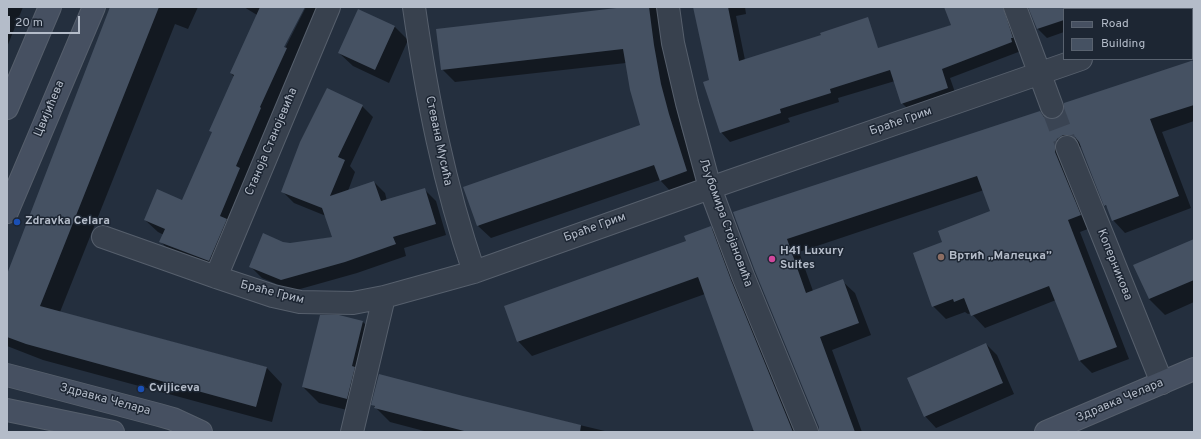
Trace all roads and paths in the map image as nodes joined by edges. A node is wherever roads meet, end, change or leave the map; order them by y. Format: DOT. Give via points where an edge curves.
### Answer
graph roads {
  1 [pos="50,7"];
  2 [pos="94,7"];
  3 [pos="329,7"];
  4 [pos="414,7"];
  5 [pos="668,7"];
  6 [pos="1016,7"];
  7 [pos="1078,60"];
  8 [pos="1040,74"];
  9 [pos="1052,107"];
  10 [pos="7,108"];
  11 [pos="1067,147"];
  12 [pos="710,188"];
  13 [pos="7,212"];
  14 [pos="103,237"];
  15 [pos="474,272"];
  16 [pos="216,278"];
  17 [pos="384,297"];
  18 [pos="1194,369"];
  19 [pos="7,375"];
  20 [pos="1162,383"];
  21 [pos="7,410"];
  22 [pos="113,432"];
  23 [pos="201,432"];
  24 [pos="352,432"];
  25 [pos="807,432"];
  26 [pos="1046,432"];
  1 -- 10 [label="main road"];
  2 -- 13 [label="main road, Цвијићева"];
  3 -- 16 [label="street, Станоја Станојевића"];
  4 -- 15 [label="street, Стевана Мусића" via="426,87 440,155 448,190"];
  5 -- 12 [label="street, Љубомира Стојановића" via="673,43"];
  6 -- 8 [label="street"];
  7 -- 8 [label="street, Браће Грим"];
  8 -- 9 [label="street"];
  8 -- 12 [label="street, Браће Грим"];
  11 -- 20 [label="street, Коперникова"];
  12 -- 15 [label="street, Браће Грим"];
  12 -- 25 [label="street, Љубомира Стојановића"];
  14 -- 16 [label="street, Браће Грим"];
  15 -- 17 [label="street, Браће Грим"];
  16 -- 17 [label="street, Браће Грим" via="300,302 353,303"];
  17 -- 24 [label="street"];
  18 -- 20 [label="main road, Здравка Челара"];
  19 -- 23 [label="main road, Здравка Челара" via="158,414"];
  20 -- 26 [label="main road, Здравка Челара"];
  21 -- 22 [label="main road"];
}
